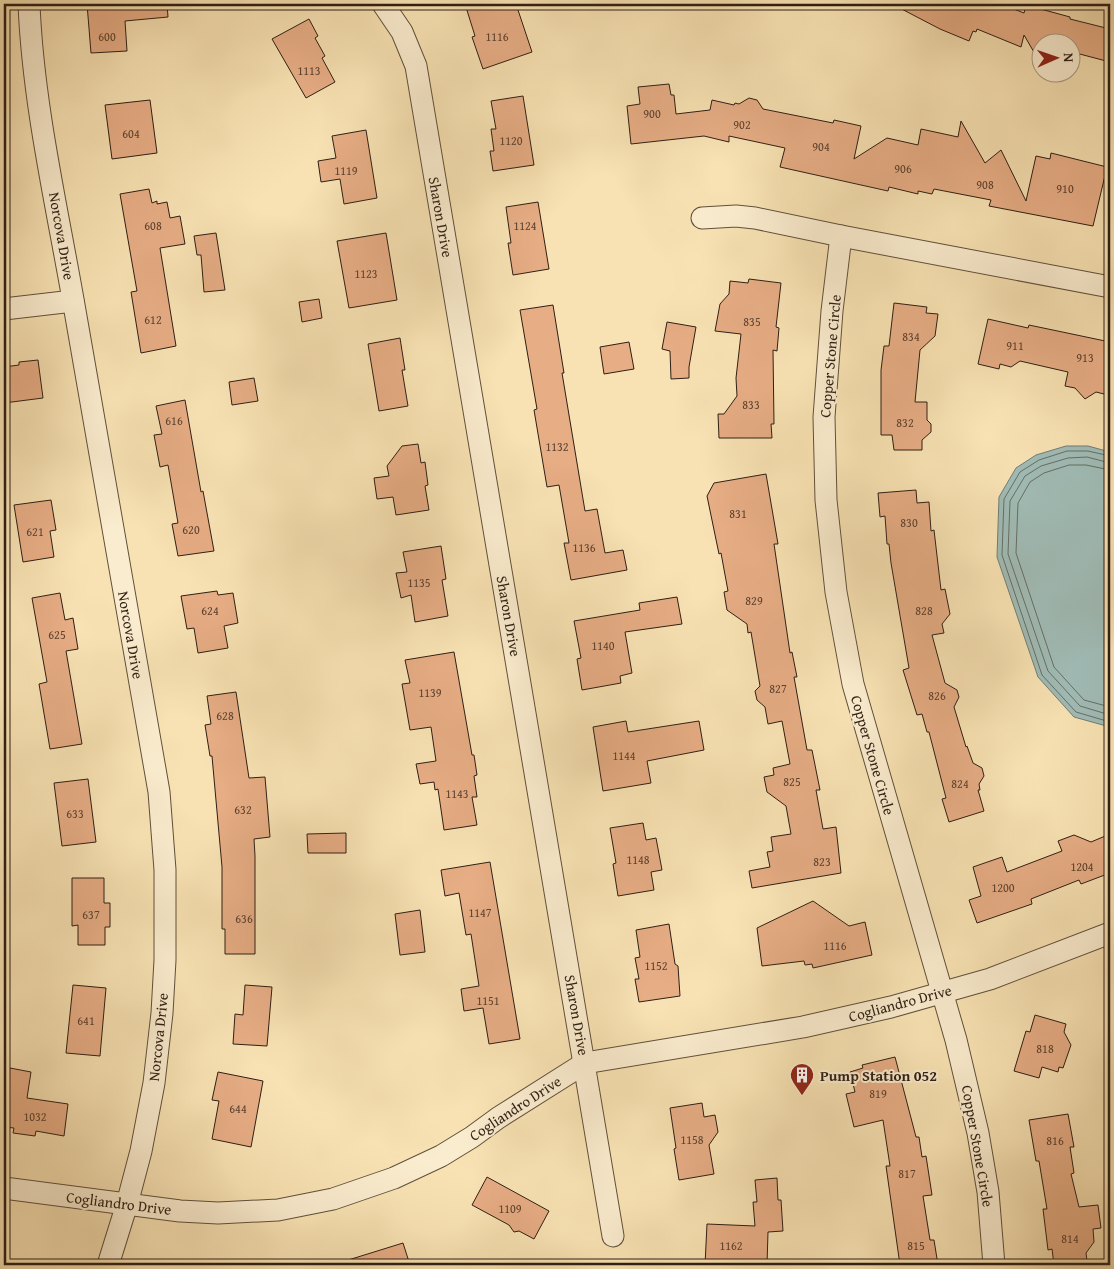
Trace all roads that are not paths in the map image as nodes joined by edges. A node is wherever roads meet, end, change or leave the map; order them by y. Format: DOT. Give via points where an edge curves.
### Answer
graph roads {
  1 [pos="29,4"];
  2 [pos="383,4"];
  3 [pos="702,218"];
  4 [pos="841,236"];
  5 [pos="1110,286"];
  6 [pos="73,301"];
  7 [pos="4,309"];
  8 [pos="1110,933"];
  9 [pos="942,992"];
  10 [pos="585,1063"];
  11 [pos="4,1188"];
  12 [pos="127,1204"];
  13 [pos="613,1236"];
  14 [pos="108,1265"];
  15 [pos="994,1265"];
  1 -- 6 [label="street, Norcova Drive" via="31,47"];
  2 -- 10 [label="street, Sharon Drive" via="402,32 416,66"];
  3 -- 4 [label="street" via="755,218"];
  4 -- 5 [label="street"];
  4 -- 9 [label="street, Copper Stone Circle" via="824,417 826,500 836,592 853,684"];
  6 -- 7 [label="street"];
  6 -- 12 [label="street, Norcova Drive" via="159,792 165,870 162,1013 152,1093"];
  8 -- 9 [label="street, Cogliandro Drive" via="990,979"];
  9 -- 10 [label="street, Cogliandro Drive" via="803,1027"];
  9 -- 15 [label="street, Copper Stone Circle" via="978,1133 988,1192"];
  10 -- 12 [label="street, Cogliandro Drive" via="441,1156 394,1178 333,1199 278,1210 218,1213"];
  10 -- 13 [label="street, Sharon Drive"];
  11 -- 12 [label="street, Cogliandro Drive"];
  12 -- 14 [label="street, Norcova Drive"];
}
